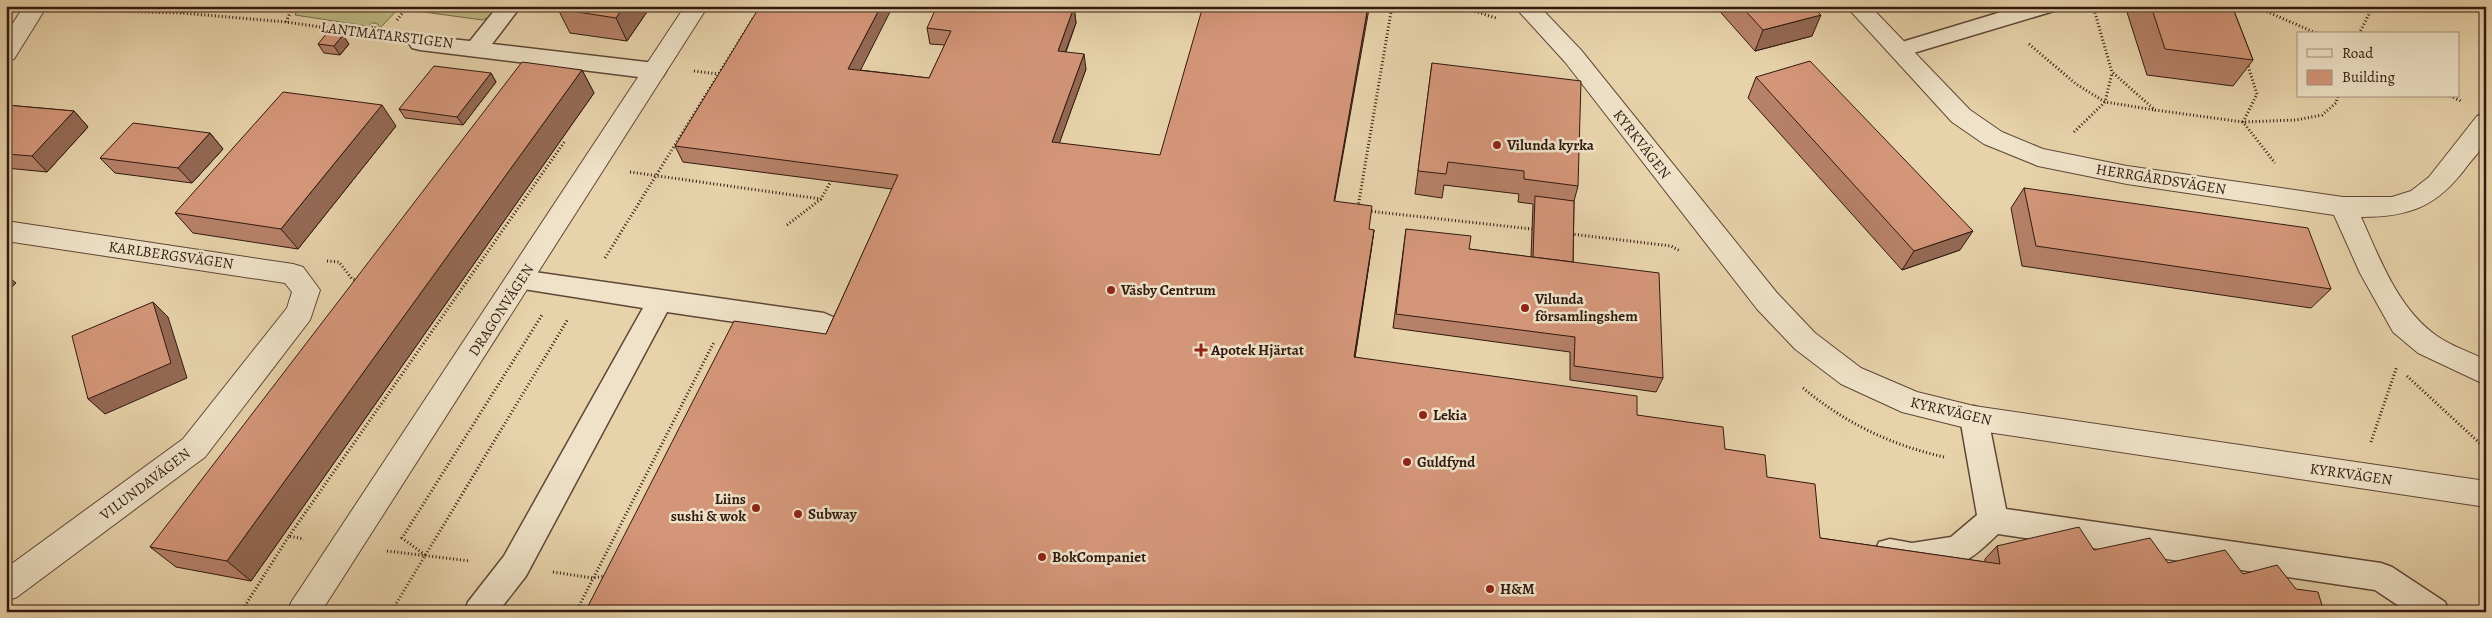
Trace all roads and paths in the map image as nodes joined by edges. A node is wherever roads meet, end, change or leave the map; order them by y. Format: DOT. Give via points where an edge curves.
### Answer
graph roads {
  1 [pos="36,6"];
  2 [pos="186,6"];
  3 [pos="293,6"];
  4 [pos="510,6"];
  5 [pos="697,6"];
  6 [pos="1375,6"];
  7 [pos="1525,6"];
  8 [pos="1857,6"];
  9 [pos="2046,6"];
  10 [pos="2093,6"];
  11 [pos="2254,6"];
  12 [pos="2373,6"];
  13 [pos="1392,7"];
  14 [pos="182,13"];
  15 [pos="2000,18"];
  16 [pos="286,22"];
  17 [pos="2313,32"];
  18 [pos="2359,32"];
  19 [pos="394,37"];
  20 [pos="420,43"];
  21 [pos="476,49"];
  22 [pos="1900,50"];
  23 [pos="6,53"];
  24 [pos="2246,59"];
  25 [pos="655,71"];
  26 [pos="694,71"];
  27 [pos="2112,72"];
  28 [pos="718,74"];
  29 [pos="2337,98"];
  30 [pos="2105,102"];
  31 [pos="2155,110"];
  32 [pos="2243,122"];
  33 [pos="2486,122"];
  34 [pos="2073,133"];
  35 [pos="567,138"];
  36 [pos="592,167"];
  37 [pos="2278,167"];
  38 [pos="631,172"];
  39 [pos="626,181"];
  40 [pos="831,181"];
  41 [pos="821,198"];
  42 [pos="2343,207"];
  43 [pos="787,225"];
  44 [pos="1532,229"];
  45 [pos="6,231"];
  46 [pos="1571,234"];
  47 [pos="1686,255"];
  48 [pos="520,280"];
  49 [pos="561,286"];
  50 [pos="660,300"];
  51 [pos="730,311"];
  52 [pos="300,312"];
  53 [pos="824,324"];
  54 [pos="2400,358"];
  55 [pos="2397,366"];
  56 [pos="2486,373"];
  57 [pos="1974,418"];
  58 [pos="2486,448"];
  59 [pos="2378,478"];
  60 [pos="2486,494"];
  61 [pos="1993,520"];
  62 [pos="289,536"];
  63 [pos="346,545"];
  64 [pos="1863,548"];
  65 [pos="6,587"];
  66 [pos="241,612"];
  67 [pos="302,612"];
  68 [pos="391,612"];
  69 [pos="480,612"];
  70 [pos="576,612"];
  71 [pos="2434,612"];
  1 -- 14 [label="path, LANTMÄTARSTIGEN" via="53,10"];
  1 -- 23 [label="street"];
  2 -- 14 [label="path"];
  3 -- 16 [label="path"];
  4 -- 21 [label="lane"];
  5 -- 25 [label="street, DRAGONVÄGEN"];
  6 -- 13 [label="path"];
  7 -- 57 [label="street, KYRKVÄGEN" via="1573,56 1766,302 1805,341 1860,380 1912,403"];
  8 -- 22 [label="street, HERRGÅRDSVÄGEN"];
  9 -- 15 [label="lane"];
  10 -- 27 [label="path"];
  11 -- 17 [label="path"];
  12 -- 18 [label="path"];
  13 -- 44 [label="path" via="1357,210"];
  14 -- 16 [label="path, LANTMÄTARSTIGEN"];
  15 -- 22 [label="lane"];
  15 -- 30 [label="path" via="2076,84"];
  16 -- 19 [label="path, LANTMÄTARSTIGEN"];
  20 -- 21 [label="lane, LANTMÄTARSTIGEN"];
  21 -- 25 [label="lane, LANTMÄTARSTIGEN"];
  22 -- 42 [label="street, HERRGÅRDSVÄGEN" via="1961,116 1993,138 2038,157 2127,175"];
  24 -- 32 [label="path" via="2257,94"];
  25 -- 36 [label="street, DRAGONVÄGEN"];
  26 -- 28 [label="path"];
  27 -- 30 [label="path"];
  27 -- 31 [label="path"];
  29 -- 32 [label="path" via="2322,115 2296,120"];
  30 -- 31 [label="path"];
  30 -- 34 [label="path"];
  31 -- 32 [label="path"];
  32 -- 37 [label="path"];
  33 -- 42 [label="street, HERRGÅRDSVÄGEN" via="2450,172 2420,199 2385,208"];
  35 -- 62 [label="path"];
  36 -- 38 [label="path"];
  36 -- 48 [label="street, DRAGONVÄGEN"];
  38 -- 39 [label="path"];
  38 -- 41 [label="path"];
  40 -- 41 [label="path"];
  41 -- 43 [label="path"];
  42 -- 56 [label="street" via="2373,273 2403,324 2428,345"];
  45 -- 52 [label="street, KARLBERGSVÄGEN" via="293,274 306,290"];
  46 -- 47 [label="path" via="1671,246"];
  48 -- 49 [label="lane"];
  48 -- 63 [label="street, DRAGONVÄGEN"];
  49 -- 50 [label="lane"];
  49 -- 68 [label="path" via="402,538 425,555"];
  50 -- 51 [label="lane"];
  50 -- 69 [label="lane" via="514,566"];
  51 -- 53 [label="lane"];
  51 -- 70 [label="path"];
  52 -- 65 [label="street, VILUNDAVÄGEN" via="194,448"];
  54 -- 55 [label="path"];
  55 -- 58 [label="path"];
  55 -- 59 [label="path" via="2368,451"];
  57 -- 59 [label="street, KYRKVÄGEN"];
  57 -- 61 [label="lane"];
  59 -- 60 [label="street, KYRKVÄGEN"];
  61 -- 64 [label="lane" via="1958,548 1912,556"];
  61 -- 71 [label="lane" via="2381,577"];
  62 -- 63 [label="path"];
  62 -- 66 [label="path"];
  63 -- 67 [label="street, DRAGONVÄGEN"];
}
